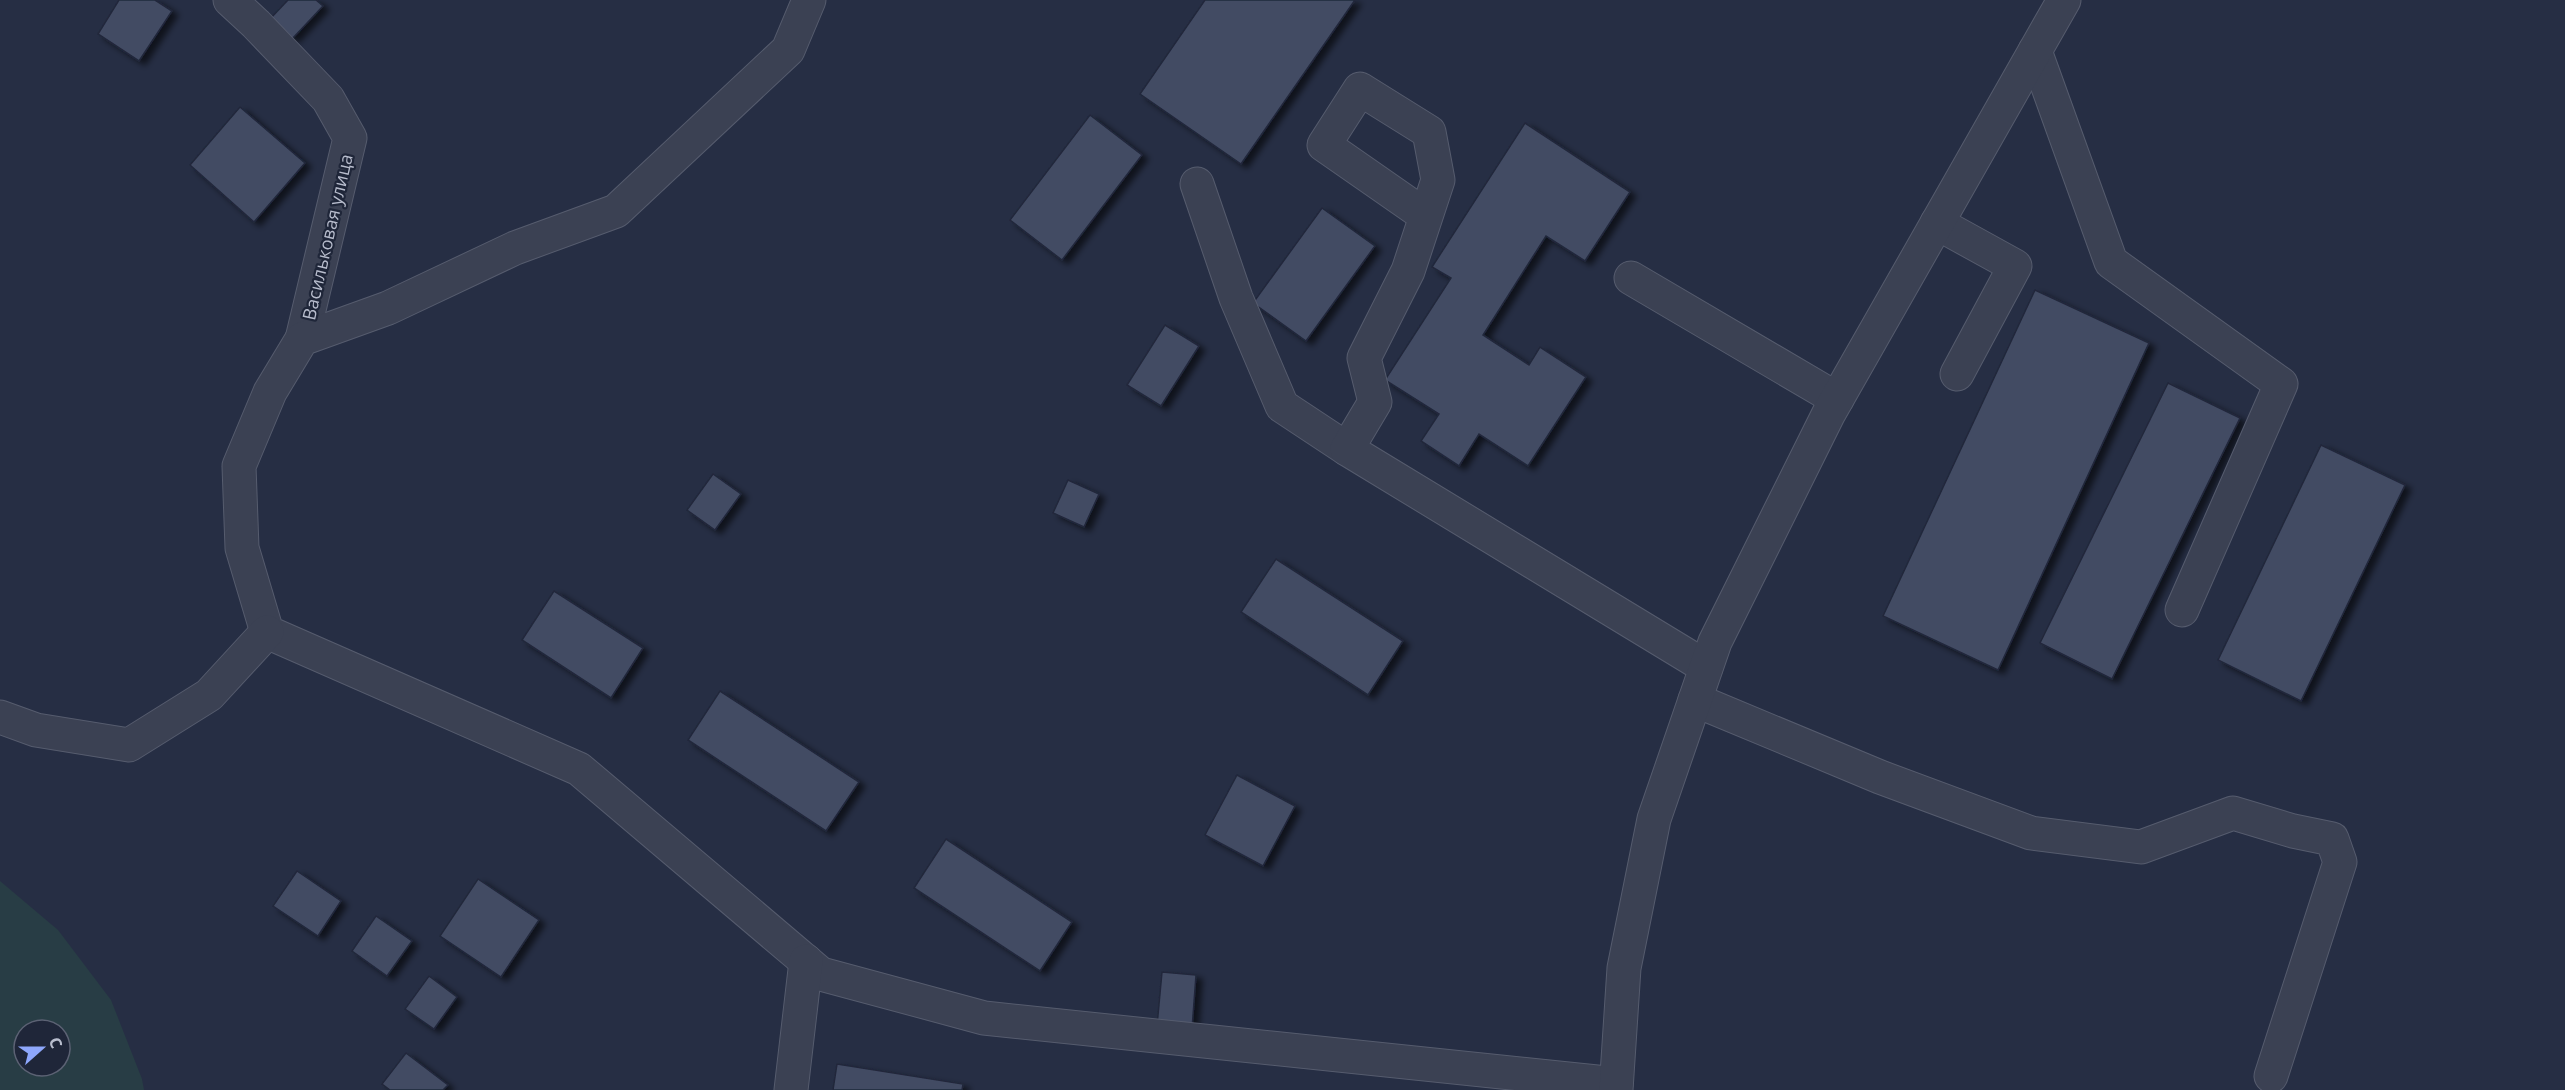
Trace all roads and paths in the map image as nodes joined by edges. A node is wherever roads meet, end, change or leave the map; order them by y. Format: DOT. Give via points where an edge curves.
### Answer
graph roads {
  1 [pos="230,0"];
  2 [pos="809,0"];
  3 [pos="2064,0"];
  4 [pos="2035,51"];
  5 [pos="1197,184"];
  6 [pos="1426,216"];
  7 [pos="1937,223"];
  8 [pos="1631,278"];
  9 [pos="302,339"];
  10 [pos="1957,374"];
  11 [pos="1837,399"];
  12 [pos="1347,449"];
  13 [pos="2182,610"];
  14 [pos="267,632"];
  15 [pos="1706,667"];
  16 [pos="1695,700"];
  17 [pos="0,717"];
  18 [pos="806,961"];
  19 [pos="2271,1076"];
  20 [pos="1616,1087"];
  21 [pos="791,1090"];
  1 -- 9 [label="street, Васильковая улица" via="328,99 350,138"];
  2 -- 9 [label="street" via="788,50 616,211 515,248 388,308"];
  3 -- 4 [label="street"];
  4 -- 7 [label="street"];
  4 -- 13 [label="street" via="2111,262 2281,384"];
  5 -- 12 [label="street" via="1236,298 1282,406"];
  6 -- 12 [label="street" via="1408,271 1364,358 1375,402"];
  7 -- 10 [label="street" via="2016,267"];
  7 -- 11 [label="street"];
  8 -- 11 [label="street"];
  9 -- 14 [label="street, Васильковая улица" via="270,392 239,466 242,548"];
  11 -- 15 [label="street"];
  12 -- 15 [label="street"];
  14 -- 17 [label="street" via="209,695 129,745 36,730"];
  14 -- 18 [label="street" via="579,769"];
  15 -- 16 [label="street"];
  16 -- 19 [label="street" via="1880,777 2031,833 2141,847 2233,813 2332,839 2340,862"];
  16 -- 20 [label="street" via="1651,831 1624,968"];
  18 -- 20 [label="street" via="821,974 984,1018"];
  18 -- 21 [label="street"];
}
